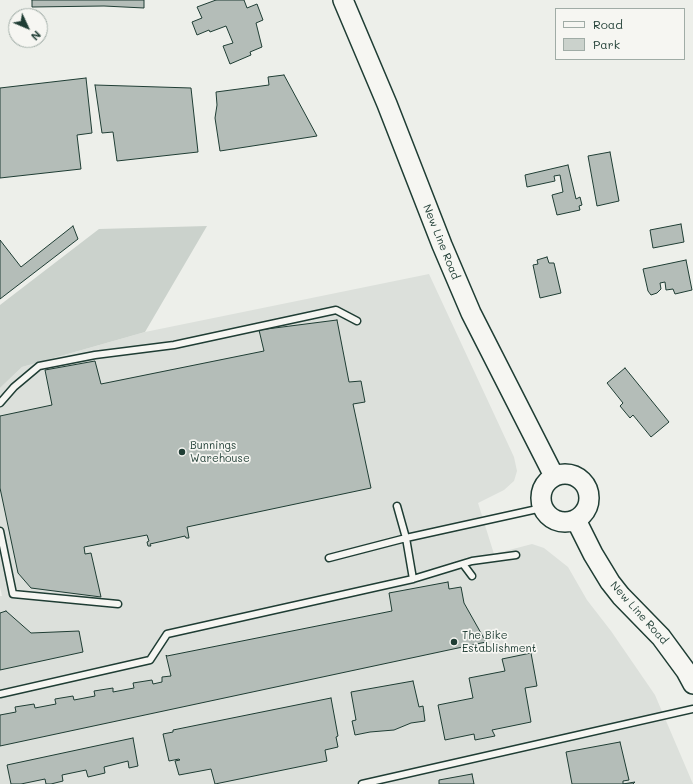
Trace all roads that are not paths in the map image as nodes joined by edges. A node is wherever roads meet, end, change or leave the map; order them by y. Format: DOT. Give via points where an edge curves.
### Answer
graph roads {
  1 [pos="343,0"];
  2 [pos="357,321"];
  3 [pos="0,403"];
  4 [pos="554,476"];
  5 [pos="397,506"];
  6 [pos="542,508"];
  7 [pos="576,520"];
  8 [pos="0,531"];
  9 [pos="406,538"];
  10 [pos="516,555"];
  11 [pos="329,558"];
  12 [pos="463,564"];
  13 [pos="472,576"];
  14 [pos="413,579"];
  15 [pos="118,604"];
  16 [pos="693,684"];
  17 [pos="0,694"];
  18 [pos="693,709"];
  19 [pos="362,784"];
  1 -- 4 [label="main road, New Line Road" via="471,313"];
  2 -- 3 [label="lane" via="336,310 174,345 96,355 39,366"];
  4 -- 6 [label="main road" via="543,487 540,501"];
  4 -- 7 [label="main road" via="570,474 584,483 589,499 583,514"];
  5 -- 9 [label="lane"];
  6 -- 7 [label="main road" via="553,520"];
  6 -- 9 [label="lane"];
  7 -- 16 [label="main road, New Line Road" via="610,582 661,637"];
  8 -- 15 [label="lane" via="13,594"];
  9 -- 11 [label="lane"];
  9 -- 14 [label="lane"];
  10 -- 12 [label="lane"];
  12 -- 13 [label="lane"];
  12 -- 14 [label="lane"];
  14 -- 17 [label="lane" via="167,634 150,660"];
  18 -- 19 [label="lane"];
}
